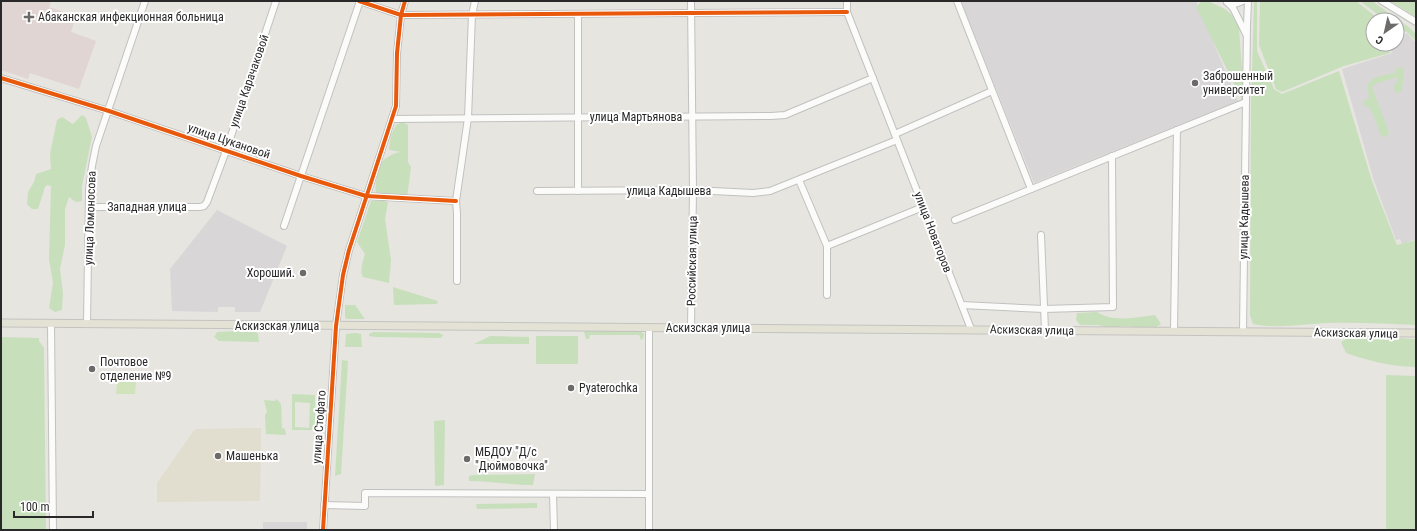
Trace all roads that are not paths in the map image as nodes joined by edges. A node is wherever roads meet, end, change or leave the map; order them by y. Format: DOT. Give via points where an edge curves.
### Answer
graph roads {
  1 [pos="145,1"];
  2 [pos="276,1"];
  3 [pos="360,1"];
  4 [pos="404,1"];
  5 [pos="475,1"];
  6 [pos="691,1"];
  7 [pos="847,1"];
  8 [pos="956,1"];
  9 [pos="1227,1"];
  10 [pos="1243,1"];
  11 [pos="1248,1"];
  12 [pos="1382,1"];
  13 [pos="847,12"];
  14 [pos="691,13"];
  15 [pos="578,14"];
  16 [pos="401,15"];
  17 [pos="472,15"];
  18 [pos="1416,22"];
  19 [pos="1246,35"];
  20 [pos="1,78"];
  21 [pos="873,78"];
  22 [pos="992,91"];
  23 [pos="1246,102"];
  24 [pos="109,111"];
  25 [pos="692,117"];
  26 [pos="468,118"];
  27 [pos="578,118"];
  28 [pos="392,119"];
  29 [pos="1177,130"];
  30 [pos="896,137"];
  31 [pos="226,151"];
  32 [pos="1112,156"];
  33 [pos="301,176"];
  34 [pos="799,180"];
  35 [pos="1031,189"];
  36 [pos="693,190"];
  37 [pos="537,191"];
  38 [pos="578,191"];
  39 [pos="366,196"];
  40 [pos="456,201"];
  41 [pos="204,206"];
  42 [pos="89,207"];
  43 [pos="923,207"];
  44 [pos="955,220"];
  45 [pos="284,226"];
  46 [pos="1041,235"];
  47 [pos="826,246"];
  48 [pos="457,281"];
  49 [pos="827,295"];
  50 [pos="962,305"];
  51 [pos="1044,309"];
  52 [pos="1,323"];
  53 [pos="51,323"];
  54 [pos="87,324"];
  55 [pos="336,326"];
  56 [pos="649,328"];
  57 [pos="691,328"];
  58 [pos="971,329"];
  59 [pos="1045,330"];
  60 [pos="1174,331"];
  61 [pos="1243,332"];
  62 [pos="1416,333"];
  63 [pos="553,494"];
  64 [pos="649,494"];
  65 [pos="324,505"];
  66 [pos="53,530"];
  67 [pos="323,530"];
  68 [pos="554,530"];
  69 [pos="649,530"];
  1 -- 24 [label="street, улица Ломоносова"];
  2 -- 31 [label="street, улица Карачаковой"];
  3 -- 16 [label="street"];
  3 -- 33 [label="street"];
  4 -- 16 [label="street, улица Стофато"];
  5 -- 17 [label="street"];
  6 -- 14 [label="street, Российская улица"];
  7 -- 13 [label="street, улица Новаторов"];
  8 -- 22 [label="street"];
  9 -- 10 [label="street" via="1235,4"];
  9 -- 19 [label="street"];
  11 -- 19 [label="street, улица Кадышева"];
  12 -- 18 [label="street"];
  13 -- 14 [label="street"];
  13 -- 21 [label="street, улица Новаторов"];
  14 -- 15 [label="street"];
  14 -- 25 [label="street, Российская улица"];
  15 -- 17 [label="street"];
  15 -- 27 [label="street"];
  16 -- 17 [label="street"];
  16 -- 28 [label="street, улица Стофато" via="396,52 396,106"];
  17 -- 26 [label="street"];
  19 -- 23 [label="street, улица Кадышева"];
  20 -- 24 [label="street, улица Цукановой"];
  21 -- 25 [label="street, улица Мартьянова" via="785,115"];
  21 -- 30 [label="street, улица Новаторов"];
  22 -- 30 [label="street"];
  22 -- 35 [label="street"];
  23 -- 29 [label="street"];
  23 -- 61 [label="street, улица Кадышева"];
  24 -- 31 [label="street, улица Цукановой"];
  24 -- 42 [label="street, улица Ломоносова" via="96,146"];
  25 -- 27 [label="street, улица Мартьянова"];
  25 -- 36 [label="street, Российская улица"];
  26 -- 27 [label="street, улица Мартьянова"];
  26 -- 28 [label="street, улица Мартьянова"];
  26 -- 40 [label="street"];
  27 -- 38 [label="street"];
  28 -- 39 [label="street, улица Стофато"];
  29 -- 32 [label="street"];
  29 -- 60 [label="street"];
  30 -- 34 [label="street, улица Кадышева"];
  30 -- 43 [label="street, улица Новаторов"];
  31 -- 33 [label="street, улица Цукановой"];
  31 -- 41 [label="street, улица Карачаковой"];
  32 -- 35 [label="street"];
  32 -- 51 [label="street" via="1113,308"];
  33 -- 39 [label="street, улица Цукановой"];
  33 -- 45 [label="street"];
  34 -- 36 [label="street, улица Кадышева" via="770,191 753,193"];
  34 -- 47 [label="street"];
  35 -- 44 [label="street"];
  36 -- 38 [label="street, улица Кадышева"];
  36 -- 57 [label="street, Российская улица"];
  37 -- 38 [label="street, улица Кадышева"];
  39 -- 40 [label="street, улица Цукановой"];
  39 -- 55 [label="street, улица Стофато" via="343,276"];
  40 -- 48 [label="street"];
  41 -- 42 [label="street, Западная улица"];
  42 -- 54 [label="street, улица Ломоносова"];
  43 -- 47 [label="street"];
  43 -- 50 [label="street, улица Новаторов"];
  46 -- 51 [label="street"];
  47 -- 49 [label="street"];
  50 -- 51 [label="street"];
  50 -- 58 [label="street, улица Новаторов"];
  51 -- 59 [label="street"];
  52 -- 53 [label="main road, Аскизская улица"];
  53 -- 54 [label="main road, Аскизская улица"];
  53 -- 66 [label="street"];
  54 -- 55 [label="main road, Аскизская улица"];
  55 -- 56 [label="main road, Аскизская улица"];
  55 -- 65 [label="street, улица Стофато"];
  56 -- 57 [label="main road, Аскизская улица"];
  56 -- 64 [label="street"];
  57 -- 58 [label="main road, Аскизская улица"];
  58 -- 59 [label="main road, Аскизская улица"];
  59 -- 60 [label="main road, Аскизская улица"];
  60 -- 61 [label="main road, Аскизская улица"];
  61 -- 62 [label="main road, Аскизская улица"];
  63 -- 64 [label="street"];
  63 -- 65 [label="street" via="366,493 365,506"];
  63 -- 68 [label="street"];
  64 -- 69 [label="street"];
  65 -- 67 [label="street, улица Стофато"];
}
